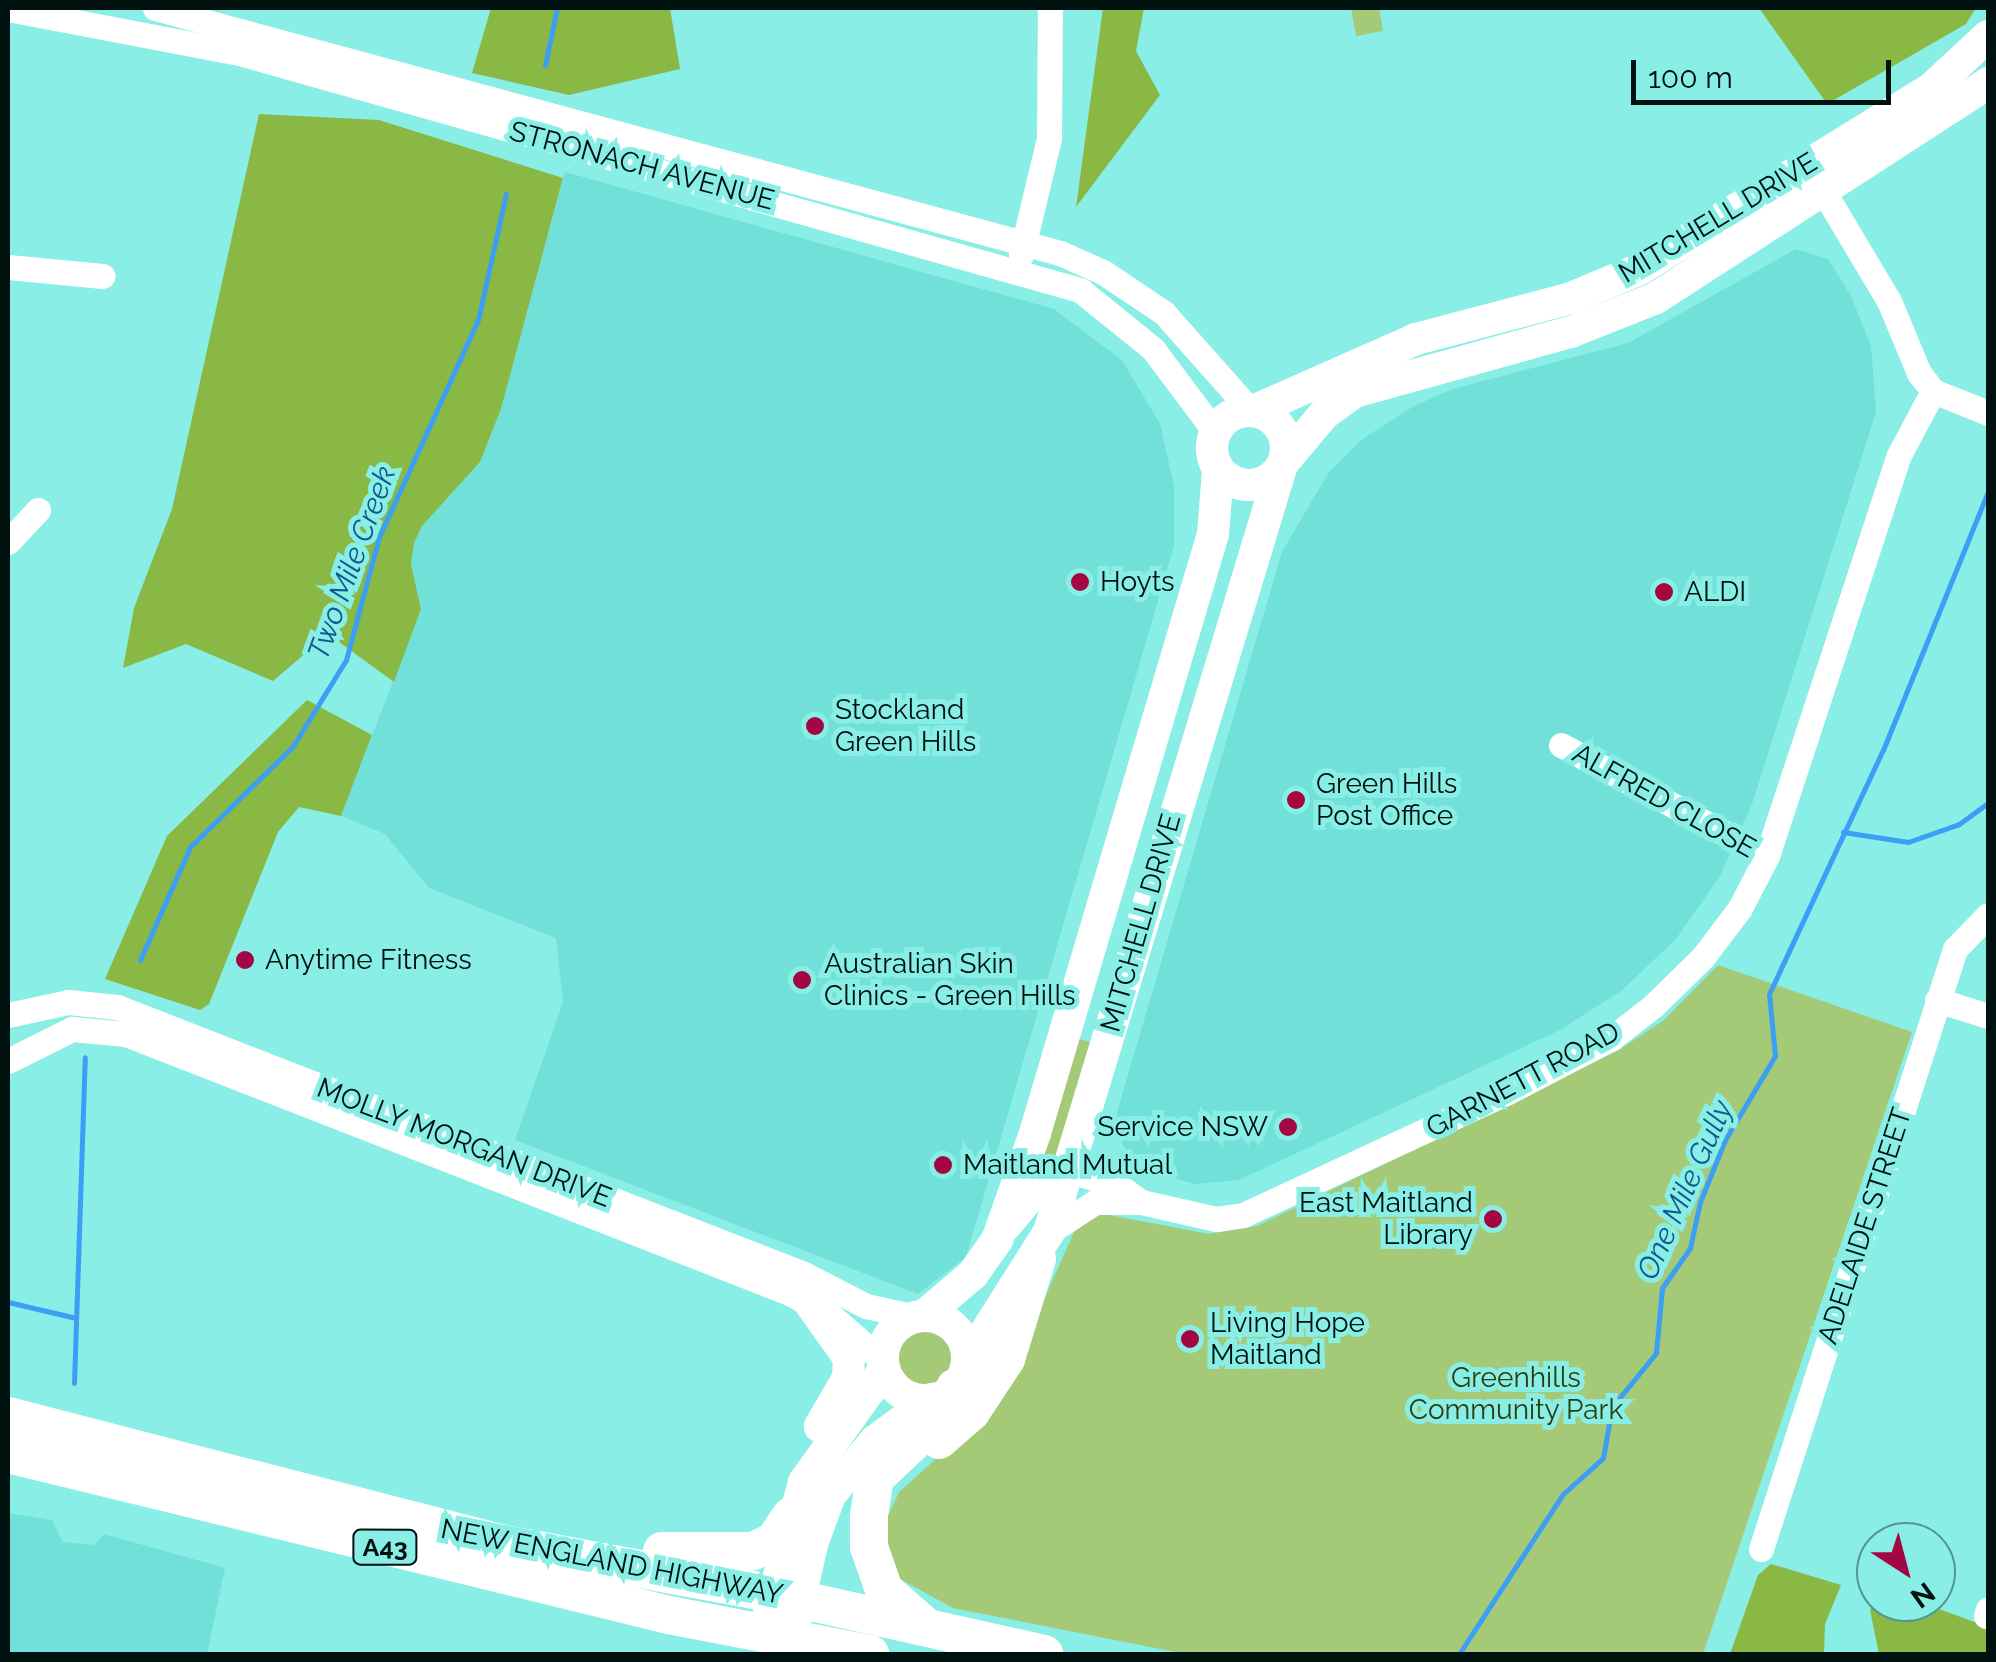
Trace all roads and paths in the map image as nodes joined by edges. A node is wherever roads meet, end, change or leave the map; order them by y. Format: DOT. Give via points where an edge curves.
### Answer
graph roads {
  1 [pos="154,8"];
  2 [pos="1050,8"];
  3 [pos="8,9"];
  4 [pos="249,31"];
  5 [pos="1988,36"];
  6 [pos="1988,83"];
  7 [pos="1816,179"];
  8 [pos="1024,241"];
  9 [pos="8,268"];
  10 [pos="1018,270"];
  11 [pos="103,276"];
  12 [pos="1933,390"];
  13 [pos="1252,411"];
  14 [pos="1988,413"];
  15 [pos="1215,432"];
  16 [pos="1282,466"];
  17 [pos="1218,470"];
  18 [pos="38,510"];
  19 [pos="8,542"];
  20 [pos="1561,744"];
  21 [pos="1767,856"];
  22 [pos="1988,916"];
  23 [pos="1938,1000"];
  24 [pos="8,1015"];
  25 [pos="1988,1016"];
  26 [pos="8,1062"];
  27 [pos="1070,1171"];
  28 [pos="1140,1202"];
  29 [pos="997,1240"];
  30 [pos="1043,1246"];
  31 [pos="808,1302"];
  32 [pos="920,1316"];
  33 [pos="882,1364"];
  34 [pos="951,1382"];
  35 [pos="8,1416"];
  36 [pos="8,1454"];
  37 [pos="798,1499"];
  38 [pos="875,1499"];
  39 [pos="1762,1549"];
  40 [pos="560,1554"];
  41 [pos="786,1596"];
  42 [pos="670,1615"];
  43 [pos="934,1632"];
  44 [pos="775,1646"];
  45 [pos="726,1654"];
  46 [pos="870,1654"];
  47 [pos="1044,1654"];
  1 -- 4 [label="street, STRONACH AVENUE"];
  2 -- 8 [label="street" via="1049,138"];
  3 -- 4 [label="street, STRONACH AVENUE"];
  4 -- 8 [label="street, STRONACH AVENUE"];
  4 -- 10 [label="street, STRONACH AVENUE"];
  5 -- 7 [label="main road, MITCHELL DRIVE"];
  6 -- 7 [label="main road, MITCHELL DRIVE"];
  7 -- 12 [label="street"];
  7 -- 13 [label="main road, MITCHELL DRIVE" via="1601,287 1416,340"];
  7 -- 16 [label="main road, MITCHELL DRIVE" via="1703,272 1607,321 1354,392 1324,414"];
  8 -- 10 [label="street"];
  8 -- 13 [label="street, STRONACH AVENUE" via="1137,292 1178,326"];
  9 -- 11 [label="street"];
  10 -- 15 [label="street, STRONACH AVENUE" via="1080,290 1110,309 1164,361"];
  12 -- 14 [label="street"];
  12 -- 21 [label="street, GARNETT ROAD" via="1899,455"];
  13 -- 15 [label="main road" via="1228,417"];
  13 -- 16 [label="main road" via="1282,430"];
  15 -- 17 [label="main road"];
  16 -- 17 [label="main road" via="1249,486"];
  16 -- 27 [label="main road, MITCHELL DRIVE"];
  17 -- 29 [label="main road, MITCHELL DRIVE" via="1204,564"];
  18 -- 19 [label="street"];
  20 -- 21 [label="street, ALFRED CLOSE"];
  21 -- 28 [label="street, GARNETT ROAD" via="1704,957 1612,1038 1242,1215 1216,1219"];
  22 -- 23 [label="street, ADELAIDE STREET" via="1955,949"];
  23 -- 25 [label="street"];
  23 -- 39 [label="street, ADELAIDE STREET"];
  24 -- 32 [label="street, MOLLY MORGAN DRIVE" via="68,1002 118,1007 773,1262 866,1306"];
  26 -- 31 [label="street, MOLLY MORGAN DRIVE" via="72,1029 126,1034"];
  27 -- 28 [label="street, GARNETT ROAD" via="1119,1186"];
  27 -- 29 [label="street" via="1044,1184"];
  27 -- 30 [label="main road, MITCHELL DRIVE"];
  28 -- 30 [label="street, GARNETT ROAD" via="1081,1207"];
  29 -- 32 [label="main road, MITCHELL DRIVE" via="973,1274"];
  30 -- 34 [label="main road, MITCHELL DRIVE"];
  30 -- 38 [label="highway" via="1019,1331 988,1388"];
  31 -- 33 [label="street, MOLLY MORGAN DRIVE"];
  31 -- 37 [label="main road" via="849,1358 848,1378 808,1444"];
  32 -- 33 [label="main road" via="888,1337"];
  32 -- 34 [label="main road" via="960,1332"];
  33 -- 34 [label="main road" via="907,1396"];
  33 -- 37 [label="main road, MITCHELL DRIVE"];
  34 -- 38 [label="highway" via="946,1410 875,1478"];
  34 -- 41 [label="main road, MITCHELL DRIVE" via="844,1474"];
  35 -- 40 [label="highway, NEW ENGLAND HIGHWAY / A43"];
  36 -- 42 [label="highway, NEW ENGLAND HIGHWAY / A43"];
  37 -- 40 [label="highway" via="774,1542 753,1551"];
  37 -- 41 [label="main road, MITCHELL DRIVE"];
  38 -- 43 [label="highway" via="868,1531 874,1569 896,1604"];
  40 -- 41 [label="highway, NEW ENGLAND HIGHWAY / A43"];
  41 -- 43 [label="highway, NEW ENGLAND HIGHWAY / A43"];
  41 -- 44 [label="main road, MITCHELL DRIVE"];
  42 -- 44 [label="highway, NEW ENGLAND HIGHWAY / A43"];
  42 -- 45 [label="highway"];
  43 -- 47 [label="highway, NEW ENGLAND HIGHWAY / A43"];
  44 -- 46 [label="highway, NEW ENGLAND HIGHWAY / A43"];
}
